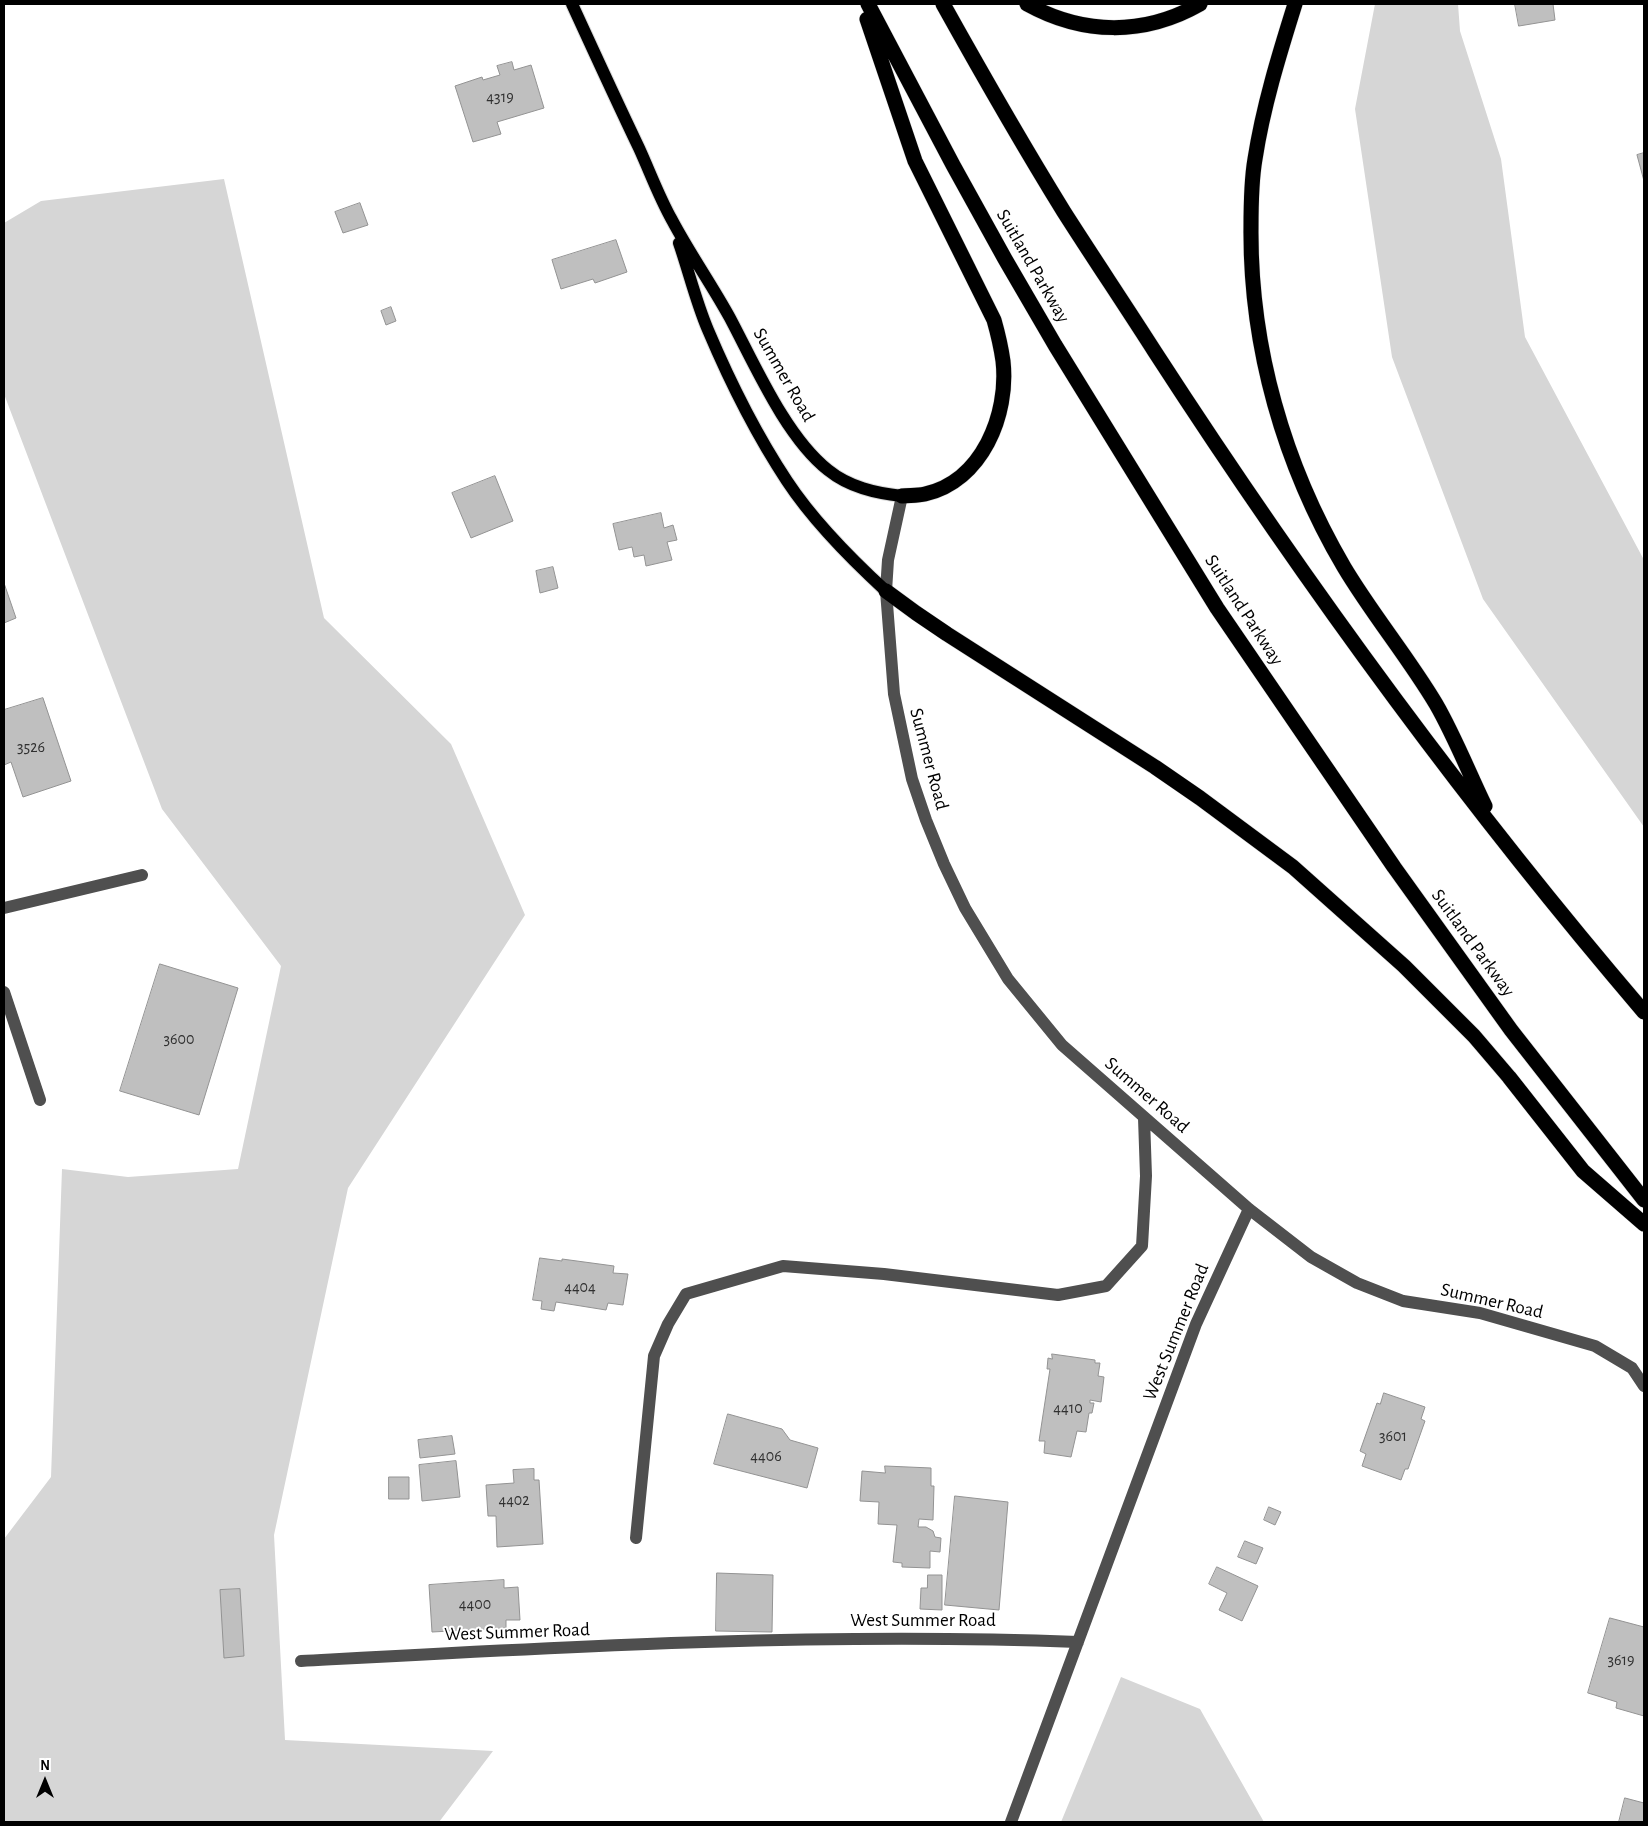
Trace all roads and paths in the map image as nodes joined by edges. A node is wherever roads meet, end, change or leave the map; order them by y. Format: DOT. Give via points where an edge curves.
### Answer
graph roads {
  1 [pos="572,4"];
  2 [pos="862,4"];
  3 [pos="868,4"];
  4 [pos="943,4"];
  5 [pos="1027,4"];
  6 [pos="1200,4"];
  7 [pos="1295,4"];
  8 [pos="671,220"];
  9 [pos="902,496"];
  10 [pos="886,591"];
  11 [pos="1498,834"];
  12 [pos="142,875"];
  13 [pos="4,908"];
  14 [pos="4,992"];
  15 [pos="1644,1012"];
  16 [pos="40,1100"];
  17 [pos="1144,1118"];
  18 [pos="1644,1200"];
  19 [pos="1249,1209"];
  20 [pos="1644,1224"];
  21 [pos="1644,1386"];
  22 [pos="636,1538"];
  23 [pos="1078,1642"];
  24 [pos="301,1661"];
  25 [pos="1011,1822"];
  1 -- 8 [label="main road, Summer Road"];
  2 -- 9 [label="highway" via="915,161 994,320 1003,363 999,412 987,445 976,462 944,488"];
  3 -- 18 [label="highway, Suitland Parkway" via="1010,268 1217,608 1399,874 1511,1030"];
  4 -- 11 [label="highway" via="1064,213 1240,481 1379,678"];
  5 -- 6 [label="highway" via="1060,19 1106,28 1127,28 1149,24"];
  7 -- 11 [label="highway" via="1268,99 1255,160 1251,209 1250,258 1254,305 1273,403 1288,448 1323,529 1345,569 1436,705"];
  8 -- 9 [label="main road, Summer Road" via="782,414 812,455 843,481 882,494"];
  8 -- 10 [label="main road, Summer Road" via="707,328 766,448 811,513"];
  9 -- 10 [label="street, Summer Road" via="888,560"];
  10 -- 17 [label="street, Summer Road" via="893,686 912,779 957,890 1008,979 1062,1046"];
  10 -- 20 [label="highway" via="947,634 1155,767 1293,868 1397,959 1474,1036 1583,1171"];
  11 -- 15 [label="highway"];
  12 -- 13 [label="street"];
  14 -- 16 [label="street"];
  17 -- 19 [label="street, Summer Road"];
  17 -- 22 [label="street" via="1146,1176 1142,1246 1106,1286 1058,1295 884,1274 783,1266 686,1294 654,1356"];
  19 -- 21 [label="street, Summer Road" via="1311,1258 1357,1283 1403,1302 1480,1314 1595,1346 1632,1368"];
  19 -- 23 [label="street, West Summer Road" via="1196,1324"];
  23 -- 24 [label="street, West Summer Road" via="837,1639"];
  23 -- 25 [label="street"];
}
